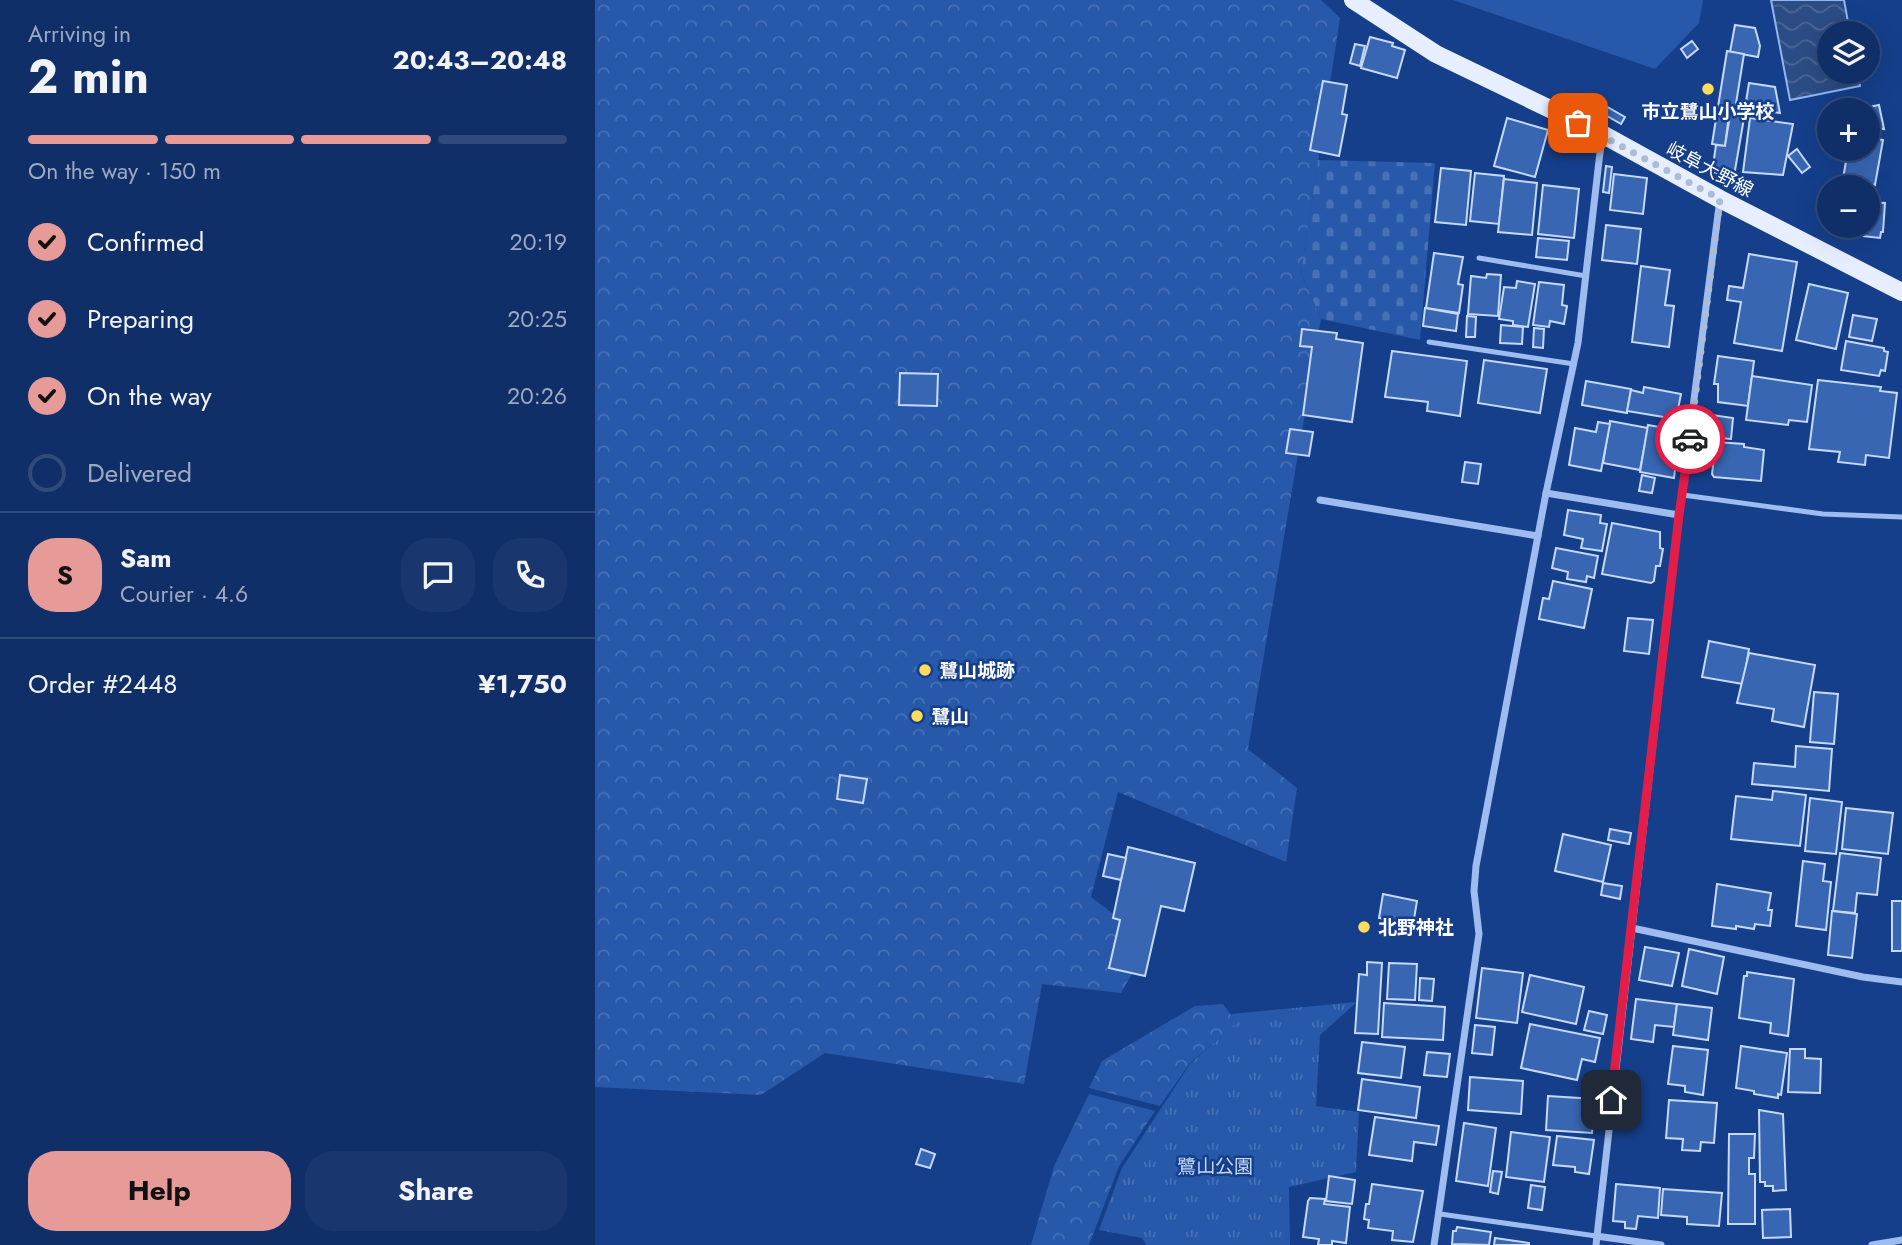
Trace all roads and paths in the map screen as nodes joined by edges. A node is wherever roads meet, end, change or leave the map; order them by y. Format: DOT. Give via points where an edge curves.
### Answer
graph roads {
  1 [pos="1353,0"];
  2 [pos="1602,134"];
  3 [pos="1720,199"];
  4 [pos="1479,258"];
  5 [pos="1586,276"];
  6 [pos="1902,292"];
  7 [pos="1429,342"];
  8 [pos="1574,364"];
  9 [pos="1546,493"];
  10 [pos="1683,495"];
  11 [pos="1320,500"];
  12 [pos="1679,515"];
  13 [pos="1902,517"];
  14 [pos="1538,536"];
  15 [pos="1632,928"];
  16 [pos="1902,982"];
  17 [pos="1440,1213"];
  18 [pos="1596,1236"];
  19 [pos="1902,1240"];
  20 [pos="1434,1245"];
  21 [pos="1596,1245"];
  22 [pos="1661,1245"];
  23 [pos="1872,1245"];
  1 -- 2 [label="main road, 岐阜大野線" via="1436,54"];
  2 -- 3 [label="main road, 岐阜大野線"];
  2 -- 5 [label="street"];
  3 -- 6 [label="main road, 岐阜大野線"];
  3 -- 10 [label="street"];
  4 -- 5 [label="lane"];
  5 -- 8 [label="street"];
  7 -- 8 [label="lane"];
  8 -- 9 [label="street"];
  9 -- 12 [label="street"];
  9 -- 14 [label="street"];
  10 -- 12 [label="street"];
  10 -- 13 [label="lane" via="1823,514"];
  11 -- 14 [label="street"];
  12 -- 15 [label="street"];
  14 -- 17 [label="street" via="1476,866 1479,934"];
  15 -- 16 [label="street"];
  15 -- 18 [label="street"];
  17 -- 18 [label="lane"];
  17 -- 20 [label="street"];
  18 -- 21 [label="street"];
  18 -- 22 [label="street"];
  19 -- 23 [label="street"];
}
